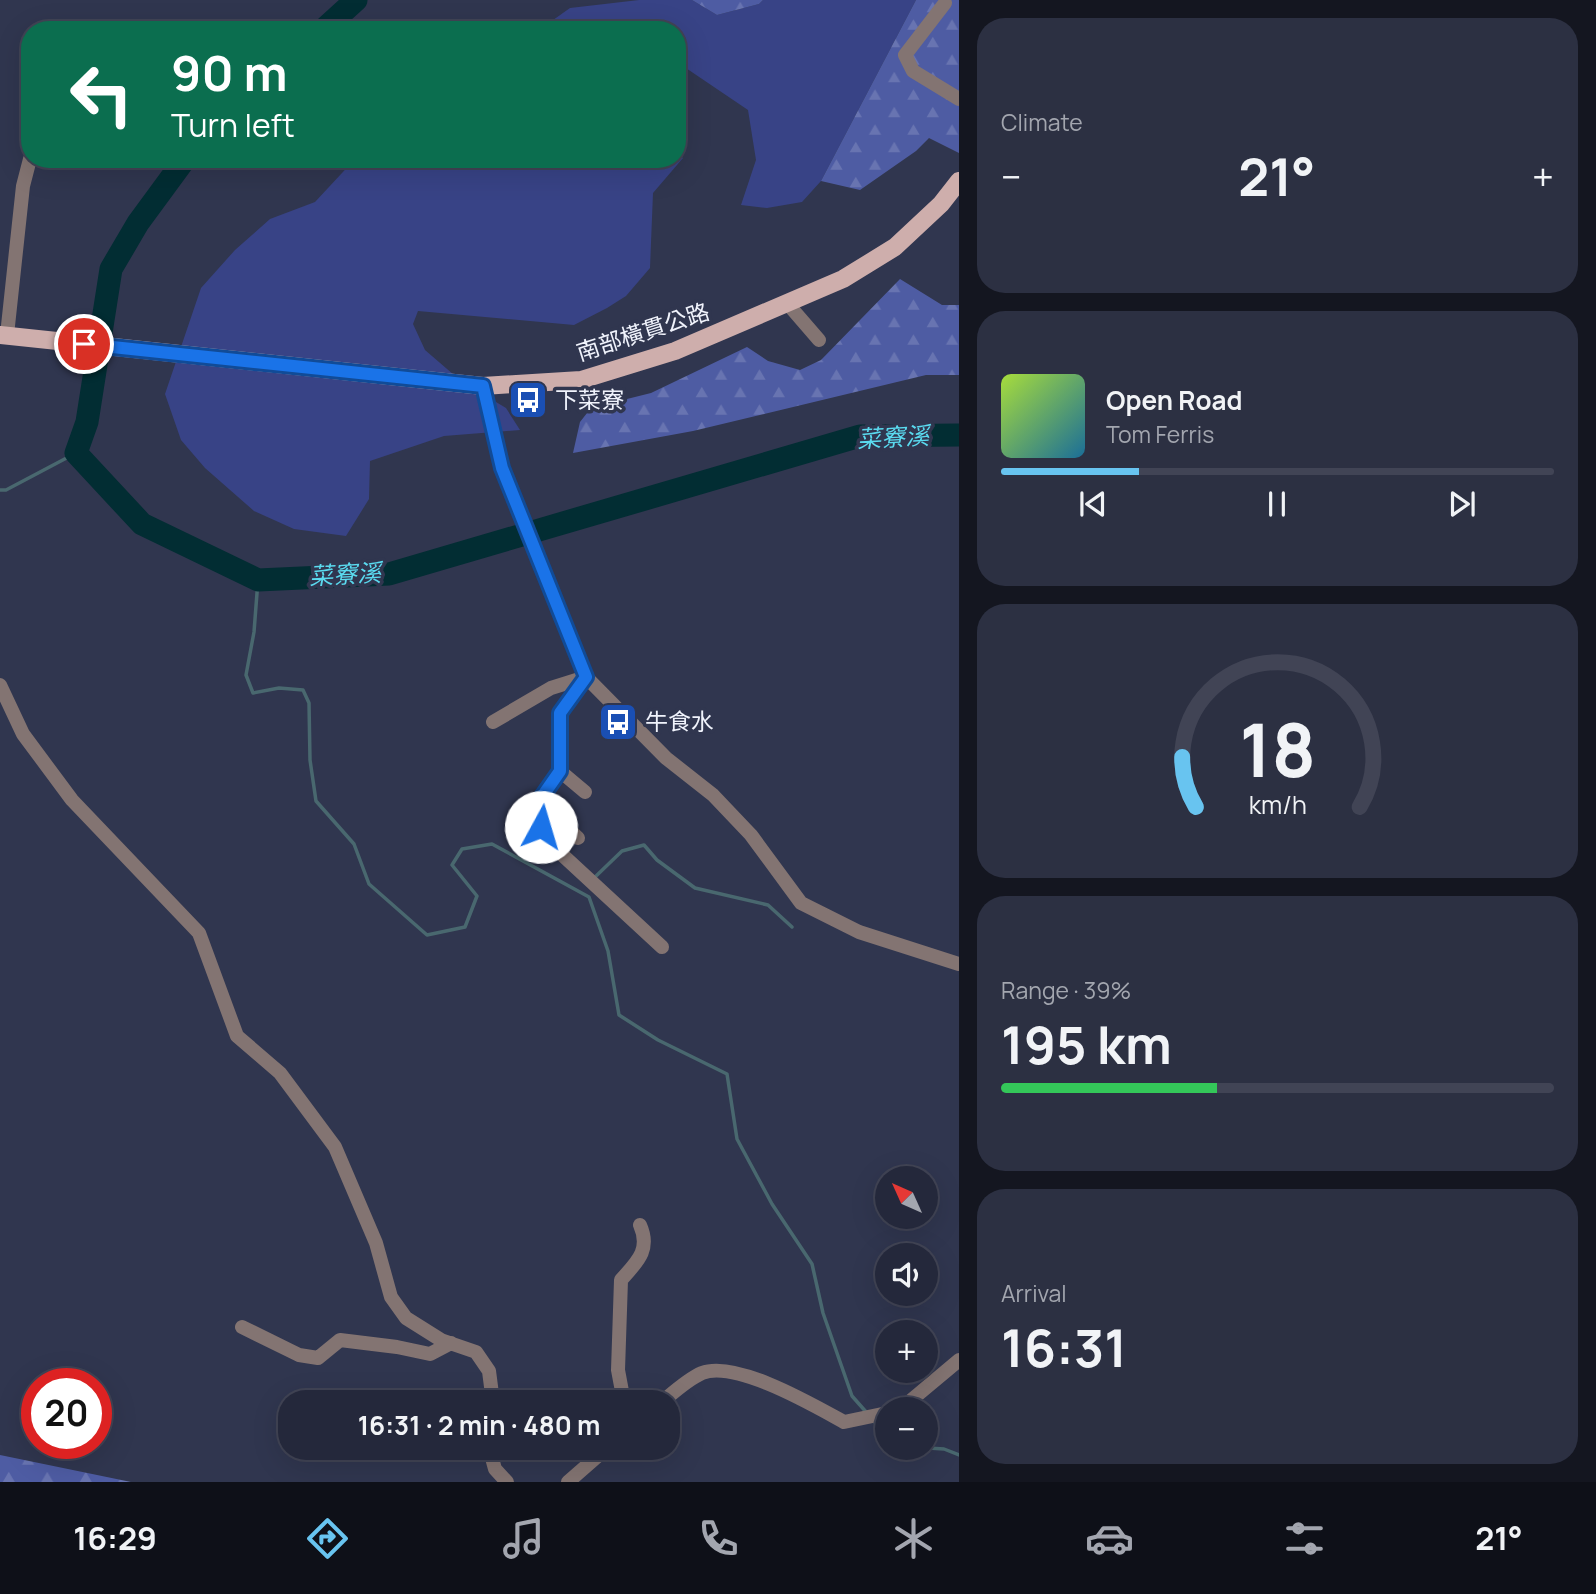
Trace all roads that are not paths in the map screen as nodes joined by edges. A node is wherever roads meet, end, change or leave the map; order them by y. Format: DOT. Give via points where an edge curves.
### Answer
graph roads {
  1 [pos="945,3"];
  2 [pos="959,99"];
  3 [pos="28,168"];
  4 [pos="959,181"];
  5 [pos="0,288"];
  6 [pos="787,303"];
  7 [pos="10,305"];
  8 [pos="4,335"];
  9 [pos="819,340"];
  10 [pos="483,386"];
  11 [pos="586,677"];
  12 [pos="0,685"];
  13 [pos="493,722"];
  14 [pos="560,771"];
  15 [pos="584,792"];
  16 [pos="539,801"];
  17 [pos="578,838"];
  18 [pos="662,947"];
  19 [pos="959,964"];
  20 [pos="640,1225"];
  21 [pos="242,1326"];
  22 [pos="450,1343"];
  23 [pos="959,1360"];
  24 [pos="491,1390"];
  25 [pos="622,1390"];
  26 [pos="679,1390"];
  27 [pos="915,1397"];
  28 [pos="875,1416"];
  29 [pos="492,1460"];
  30 [pos="593,1460"];
  31 [pos="508,1482"];
  32 [pos="568,1482"];
  1 -- 2 [label="street" via="905,55 913,71"];
  3 -- 7 [label="street"];
  4 -- 6 [label="main road, 南部橫貫公路" via="895,247 843,279"];
  5 -- 7 [label="street"];
  6 -- 9 [label="street"];
  6 -- 10 [label="main road, 南部橫貫公路" via="625,368 581,380"];
  7 -- 8 [label="street"];
  8 -- 10 [label="main road, 南部橫貫公路"];
  10 -- 11 [label="street" via="502,468"];
  11 -- 13 [label="street" via="551,688"];
  11 -- 14 [label="street" via="560,713"];
  11 -- 19 [label="street" via="666,758 713,795 751,835 801,903 859,932"];
  12 -- 22 [label="street" via="23,734 72,800 199,933 237,1036 280,1073 335,1147 376,1242 391,1297 406,1318"];
  14 -- 15 [label="street"];
  14 -- 16 [label="street"];
  16 -- 17 [label="street"];
  16 -- 18 [label="street" via="541,827 556,849"];
  20 -- 25 [label="street" via="646,1238 641,1258 621,1280 618,1370"];
  21 -- 22 [label="street" via="299,1355 318,1358 340,1340 430,1354"];
  22 -- 24 [label="street" via="476,1352 489,1371"];
  23 -- 27 [label="street"];
  26 -- 28 [label="street" via="703,1373 726,1371 804,1399 844,1422"];
  29 -- 31 [label="street"];
  30 -- 32 [label="street"];
}
